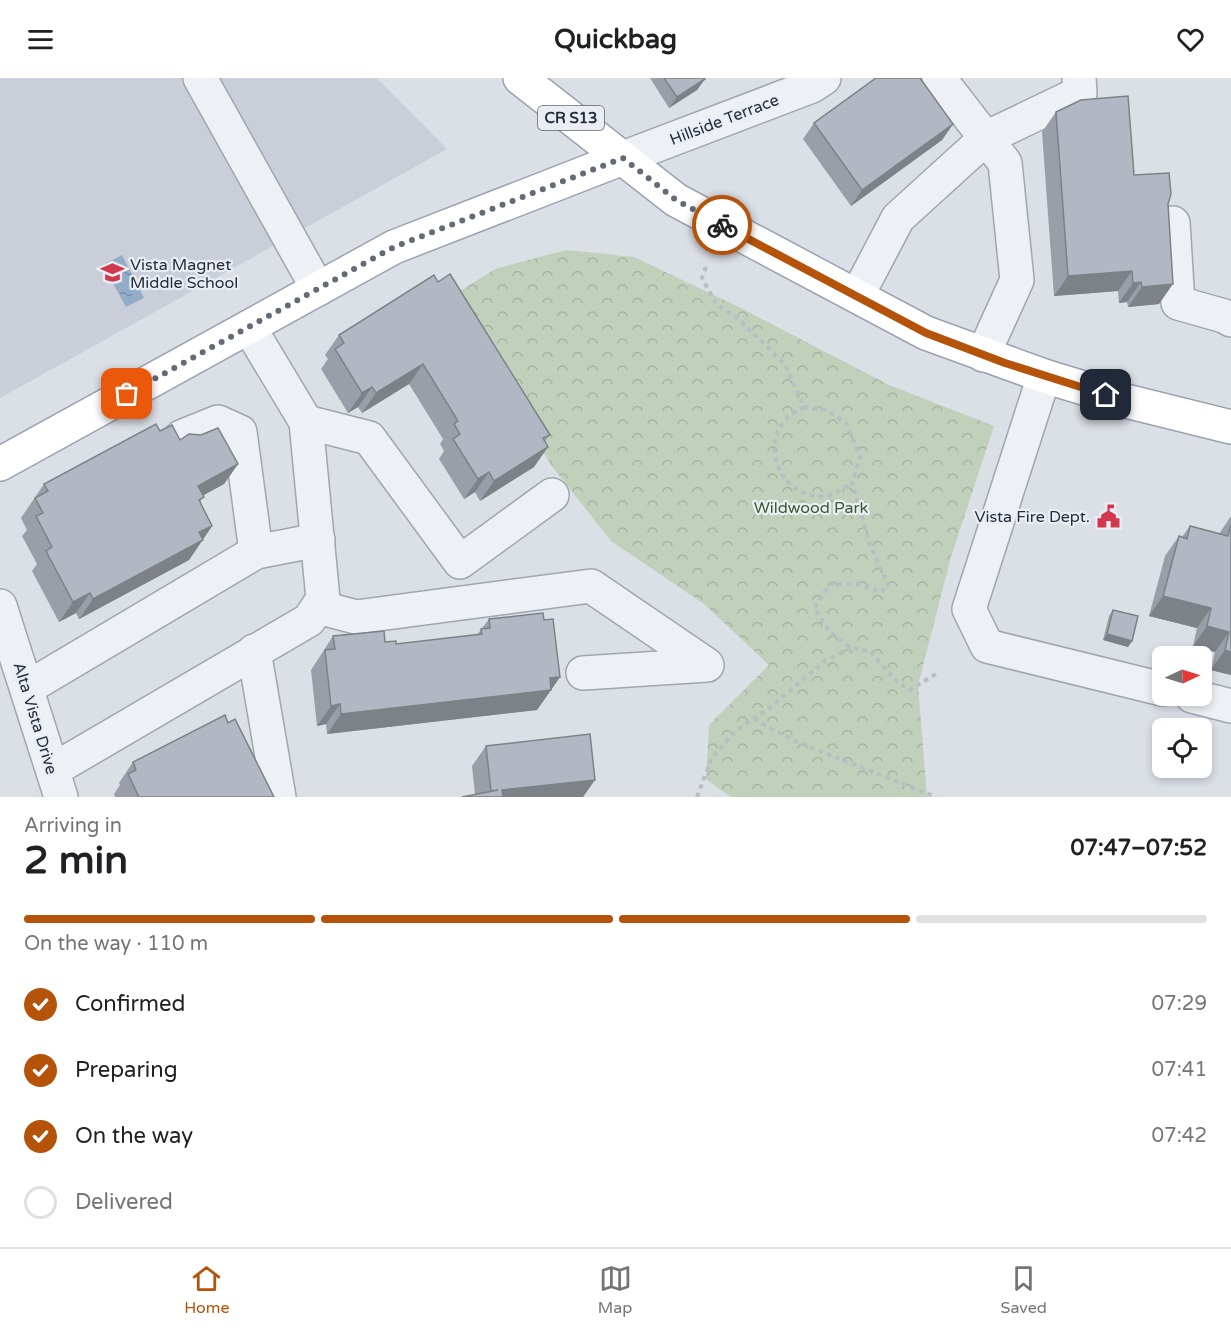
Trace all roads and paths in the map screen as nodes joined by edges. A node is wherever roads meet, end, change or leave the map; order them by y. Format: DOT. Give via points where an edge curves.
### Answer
graph roads {
  1 [pos="200,78"];
  2 [pos="520,78"];
  3 [pos="824,78"];
  4 [pos="1079,78"];
  5 [pos="948,81"];
  6 [pos="986,138"];
  7 [pos="623,158"];
  8 [pos="1173,223"];
  9 [pos="706,267"];
  10 [pos="318,289"];
  11 [pos="857,296"];
  12 [pos="1231,320"];
  13 [pos="249,327"];
  14 [pos="983,355"];
  15 [pos="1044,376"];
  16 [pos="804,407"];
  17 [pos="306,422"];
  18 [pos="1231,427"];
  19 [pos="181,437"];
  20 [pos="0,464"];
  21 [pos="852,483"];
  22 [pos="552,495"];
  23 [pos="318,540"];
  24 [pos="256,552"];
  25 [pos="460,562"];
  26 [pos="464,603"];
  27 [pos="0,606"];
  28 [pos="318,606"];
  29 [pos="851,648"];
  30 [pos="254,651"];
  31 [pos="583,673"];
  32 [pos="936,674"];
  33 [pos="1152,687"];
  34 [pos="27,688"];
  35 [pos="1212,701"];
  36 [pos="1231,705"];
  37 [pos="754,719"];
  38 [pos="57,783"];
  39 [pos="279,797"];
  40 [pos="697,797"];
  41 [pos="936,797"];
  1 -- 10 [label="street"];
  2 -- 7 [label="main road, CR S13"];
  3 -- 7 [label="street, Hillside Terrace"];
  4 -- 6 [label="street" via="1080,93"];
  5 -- 6 [label="street"];
  6 -- 11 [label="street" via="898,218"];
  6 -- 14 [label="street" via="1005,163 1017,280"];
  7 -- 10 [label="main road" via="394,247"];
  7 -- 11 [label="main road, CR S13" via="676,200"];
  8 -- 12 [label="street" via="1179,303"];
  9 -- 16 [label="path" via="702,278 717,305 737,318 784,363"];
  10 -- 13 [label="main road"];
  11 -- 14 [label="main road, CR S13" via="926,333"];
  13 -- 17 [label="street"];
  13 -- 20 [label="main road"];
  14 -- 15 [label="main road, CR S13"];
  15 -- 18 [label="main road, CR S13"];
  15 -- 33 [label="street" via="969,609 987,646"];
  16 -- 21 [label="path" via="827,410 847,424 860,457"];
  16 -- 21 [label="path" via="782,423 779,431 773,449 780,475 801,493 828,496"];
  17 -- 23 [label="street"];
  17 -- 25 [label="street" via="369,438"];
  19 -- 24 [label="street" via="218,422 240,432"];
  21 -- 29 [label="path" via="871,547 889,587 880,592 858,584 830,584 814,608 829,631"];
  22 -- 25 [label="street"];
  23 -- 24 [label="street"];
  23 -- 28 [label="street" via="323,599"];
  24 -- 34 [label="street"];
  25 -- 26 [label="street"];
  26 -- 28 [label="street" via="356,617"];
  26 -- 31 [label="street" via="591,586 706,665"];
  27 -- 34 [label="street, Alta Vista Drive"];
  28 -- 30 [label="street" via="309,620"];
  29 -- 32 [label="path" via="870,651 897,682 910,690"];
  29 -- 37 [label="path" via="826,660"];
  30 -- 38 [label="street"];
  30 -- 39 [label="street"];
  34 -- 38 [label="street, Alta Vista Drive"];
  35 -- 36 [label="street"];
  37 -- 40 [label="path" via="712,758"];
  37 -- 41 [label="path" via="797,742"];
}
